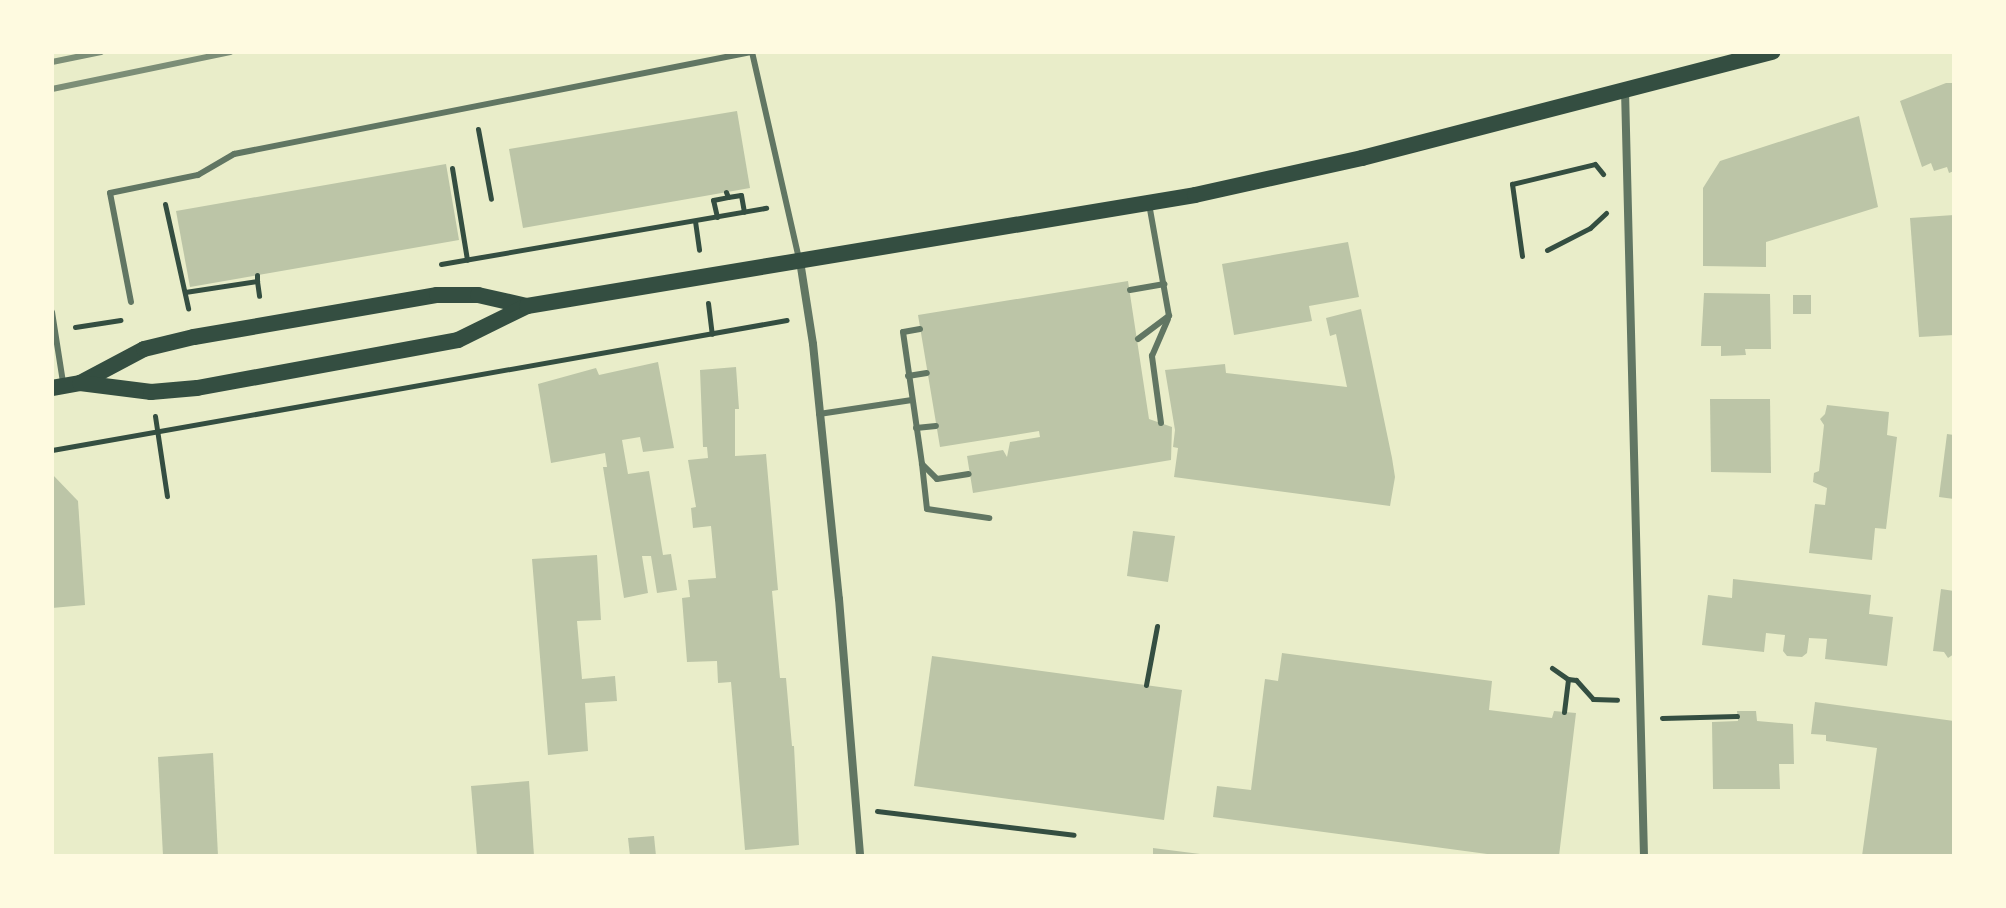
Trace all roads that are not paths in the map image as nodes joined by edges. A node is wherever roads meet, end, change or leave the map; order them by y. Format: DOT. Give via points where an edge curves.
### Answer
graph roads {
  1 [pos="752,52"];
  2 [pos="1773,52"];
  3 [pos="1625,89"];
  4 [pos="1149,203"];
  5 [pos="800,260"];
  6 [pos="1164,284"];
  7 [pos="1130,290"];
  8 [pos="131,302"];
  9 [pos="527,306"];
  10 [pos="52,312"];
  11 [pos="1169,316"];
  12 [pos="920,329"];
  13 [pos="1138,339"];
  14 [pos="927,373"];
  15 [pos="908,376"];
  16 [pos="65,386"];
  17 [pos="912,400"];
  18 [pos="819,414"];
  19 [pos="1161,423"];
  20 [pos="936,426"];
  21 [pos="916,428"];
  22 [pos="922,464"];
  23 [pos="969,474"];
  24 [pos="989,518"];
  25 [pos="860,856"];
  26 [pos="1644,856"];
  1 -- 5 [label="lane"];
  1 -- 8 [label="lane" via="234,154 198,175 110,193"];
  2 -- 3 [label="main road"];
  3 -- 4 [label="main road" via="1362,158"];
  3 -- 26 [label="street"];
  4 -- 5 [label="main road"];
  4 -- 6 [label="lane"];
  5 -- 9 [label="main road"];
  5 -- 18 [label="street"];
  6 -- 7 [label="lane"];
  6 -- 11 [label="lane"];
  9 -- 16 [label="main road" via="458,340 197,388 151,392"];
  9 -- 16 [label="main road" via="478,295 437,295 144,349"];
  10 -- 16 [label="lane"];
  11 -- 13 [label="lane"];
  11 -- 19 [label="lane" via="1152,356"];
  12 -- 15 [label="lane" via="903,332"];
  14 -- 15 [label="lane"];
  15 -- 17 [label="lane"];
  17 -- 18 [label="lane"];
  17 -- 21 [label="lane"];
  18 -- 25 [label="street"];
  20 -- 21 [label="lane"];
  21 -- 22 [label="lane"];
  22 -- 23 [label="lane" via="937,479"];
  22 -- 24 [label="lane" via="927,509"];
}
